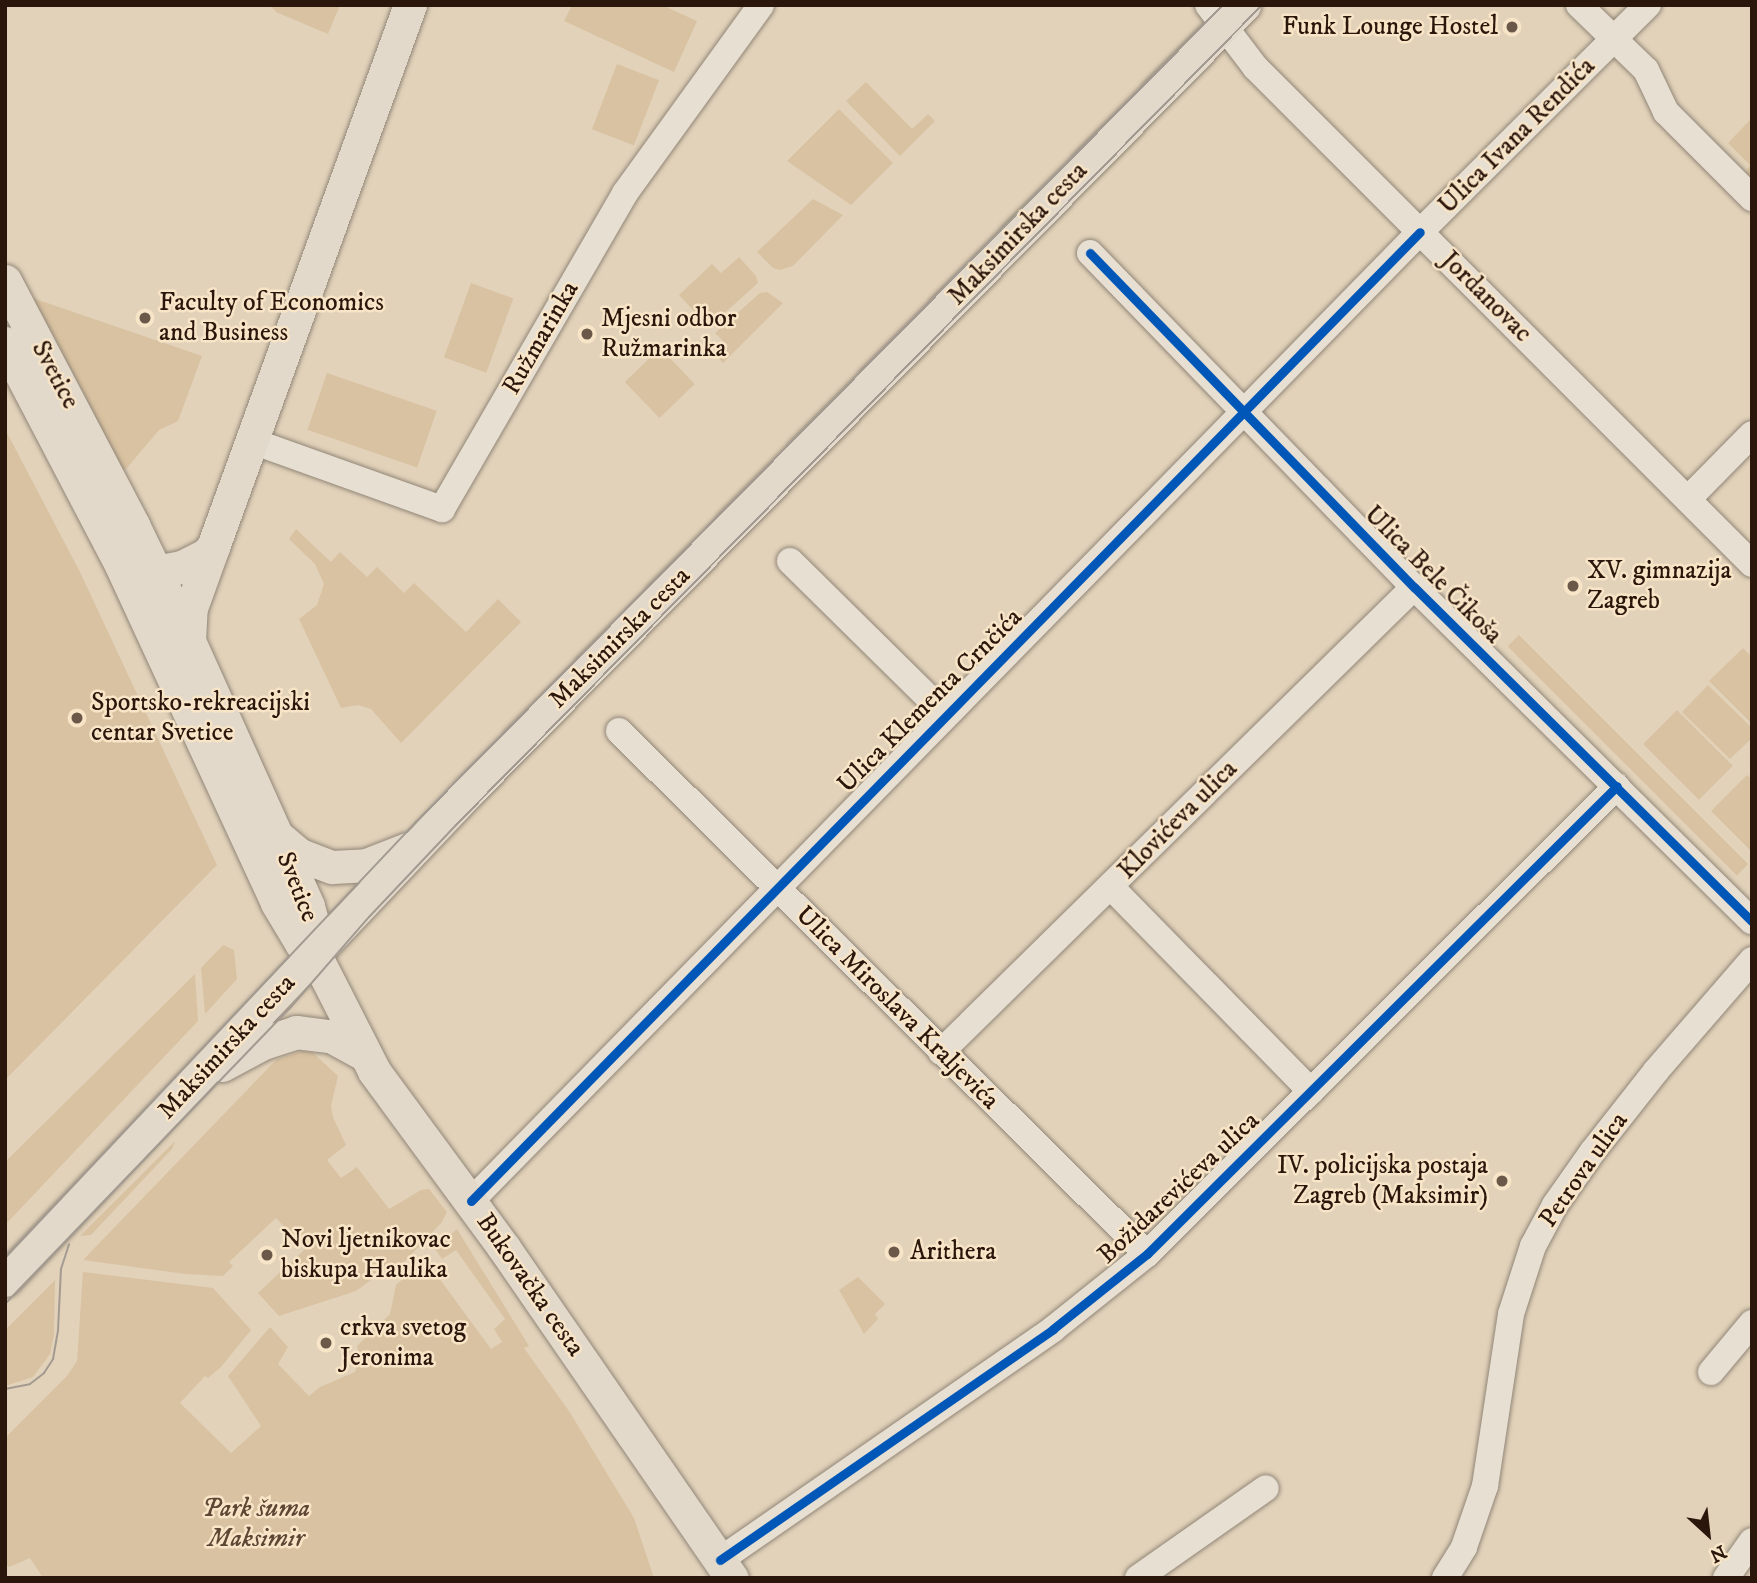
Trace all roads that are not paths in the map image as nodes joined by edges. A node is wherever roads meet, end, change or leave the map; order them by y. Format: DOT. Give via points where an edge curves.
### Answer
graph roads {
  1 [pos="410,5"];
  2 [pos="761,5"];
  3 [pos="1580,5"];
  4 [pos="1648,5"];
  5 [pos="1225,12"];
  6 [pos="1614,39"];
  7 [pos="1752,198"];
  8 [pos="1420,232"];
  9 [pos="1090,253"];
  10 [pos="5,281"];
  11 [pos="5,343"];
  12 [pos="1245,412"];
  13 [pos="1752,434"];
  14 [pos="253,441"];
  15 [pos="1688,499"];
  16 [pos="213,547"];
  17 [pos="790,561"];
  18 [pos="1752,564"];
  19 [pos="121,565"];
  20 [pos="156,572"];
  21 [pos="1414,587"];
  22 [pos="189,640"];
  23 [pos="946,715"];
  24 [pos="619,731"];
  25 [pos="1617,786"];
  26 [pos="276,834"];
  27 [pos="418,843"];
  28 [pos="1111,887"];
  29 [pos="776,888"];
  30 [pos="1752,921"];
  31 [pos="314,953"];
  32 [pos="1752,960"];
  33 [pos="364,1054"];
  34 [pos="948,1059"];
  35 [pos="191,1084"];
  36 [pos="1311,1091"];
  37 [pos="471,1201"];
  38 [pos="1147,1254"];
  39 [pos="5,1280"];
  40 [pos="1752,1323"];
  41 [pos="1711,1372"];
  42 [pos="1266,1488"];
  43 [pos="1752,1541"];
  44 [pos="726,1569"];
  45 [pos="1138,1578"];
  46 [pos="1445,1578"];
  47 [pos="1726,1578"];
  1 -- 14 [label="main road"];
  2 -- 14 [label="street, Ružmarinka" via="629,187 442,509"];
  3 -- 6 [label="street, Ulica Ivana Rendića"];
  4 -- 6 [label="street, Ulica Ivana Rendića"];
  5 -- 8 [label="street, Jordanovac" via="1255,67"];
  5 -- 27 [label="main road, Maksimirska cesta"];
  6 -- 7 [label="street, Ulica Ivana Rendića" via="1651,77 1666,112"];
  6 -- 8 [label="street, Ulica Ivana Rendića"];
  8 -- 12 [label="street, Ulica Klementa Crnčića"];
  8 -- 15 [label="street, Jordanovac"];
  9 -- 12 [label="street, Ulica Bele Čikoša"];
  10 -- 20 [label="main road, Svetice"];
  11 -- 19 [label="main road, Svetice"];
  12 -- 21 [label="street, Ulica Bele Čikoša"];
  12 -- 23 [label="street, Ulica Klementa Crnčića"];
  13 -- 15 [label="street"];
  14 -- 16 [label="main road"];
  15 -- 18 [label="street, Jordanovac"];
  16 -- 20 [label="main road" via="190,564"];
  16 -- 22 [label="main road" via="191,608"];
  17 -- 23 [label="street"];
  19 -- 20 [label="main road"];
  19 -- 31 [label="main road, Svetice" via="280,909 301,943"];
  20 -- 22 [label="main road, Svetice"];
  21 -- 25 [label="street, Ulica Bele Čikoša"];
  21 -- 28 [label="street, Klovićeva ulica"];
  22 -- 26 [label="main road, Svetice"];
  23 -- 29 [label="street, Ulica Klementa Crnčića"];
  24 -- 29 [label="street, Ulica Miroslava Kraljevića"];
  25 -- 30 [label="street, Ulica Bele Čikoša"];
  25 -- 36 [label="street, Božidarevićeva ulica"];
  26 -- 27 [label="main road" via="300,855 332,867 377,863"];
  26 -- 31 [label="main road, Svetice" via="312,916"];
  27 -- 31 [label="main road, Maksimirska cesta"];
  28 -- 34 [label="street, Klovićeva ulica"];
  28 -- 36 [label="street"];
  29 -- 34 [label="street, Ulica Miroslava Kraljevića"];
  29 -- 37 [label="street, Ulica Klementa Crnčića"];
  31 -- 33 [label="main road, Bukovačka cesta"];
  31 -- 35 [label="main road, Maksimirska cesta"];
  32 -- 46 [label="street, Petrova ulica" via="1593,1151 1533,1246 1511,1314 1485,1486 1464,1547"];
  33 -- 35 [label="main road" via="317,1032 290,1032"];
  33 -- 37 [label="main road, Bukovačka cesta"];
  34 -- 38 [label="street, Ulica Miroslava Kraljevića"];
  35 -- 39 [label="main road, Maksimirska cesta"];
  36 -- 38 [label="street, Božidarevićeva ulica"];
  37 -- 44 [label="main road, Bukovačka cesta"];
  38 -- 44 [label="street, Božidarevićeva ulica" via="1053,1329"];
  40 -- 41 [label="street"];
  42 -- 45 [label="street"];
  43 -- 47 [label="street"];
}
